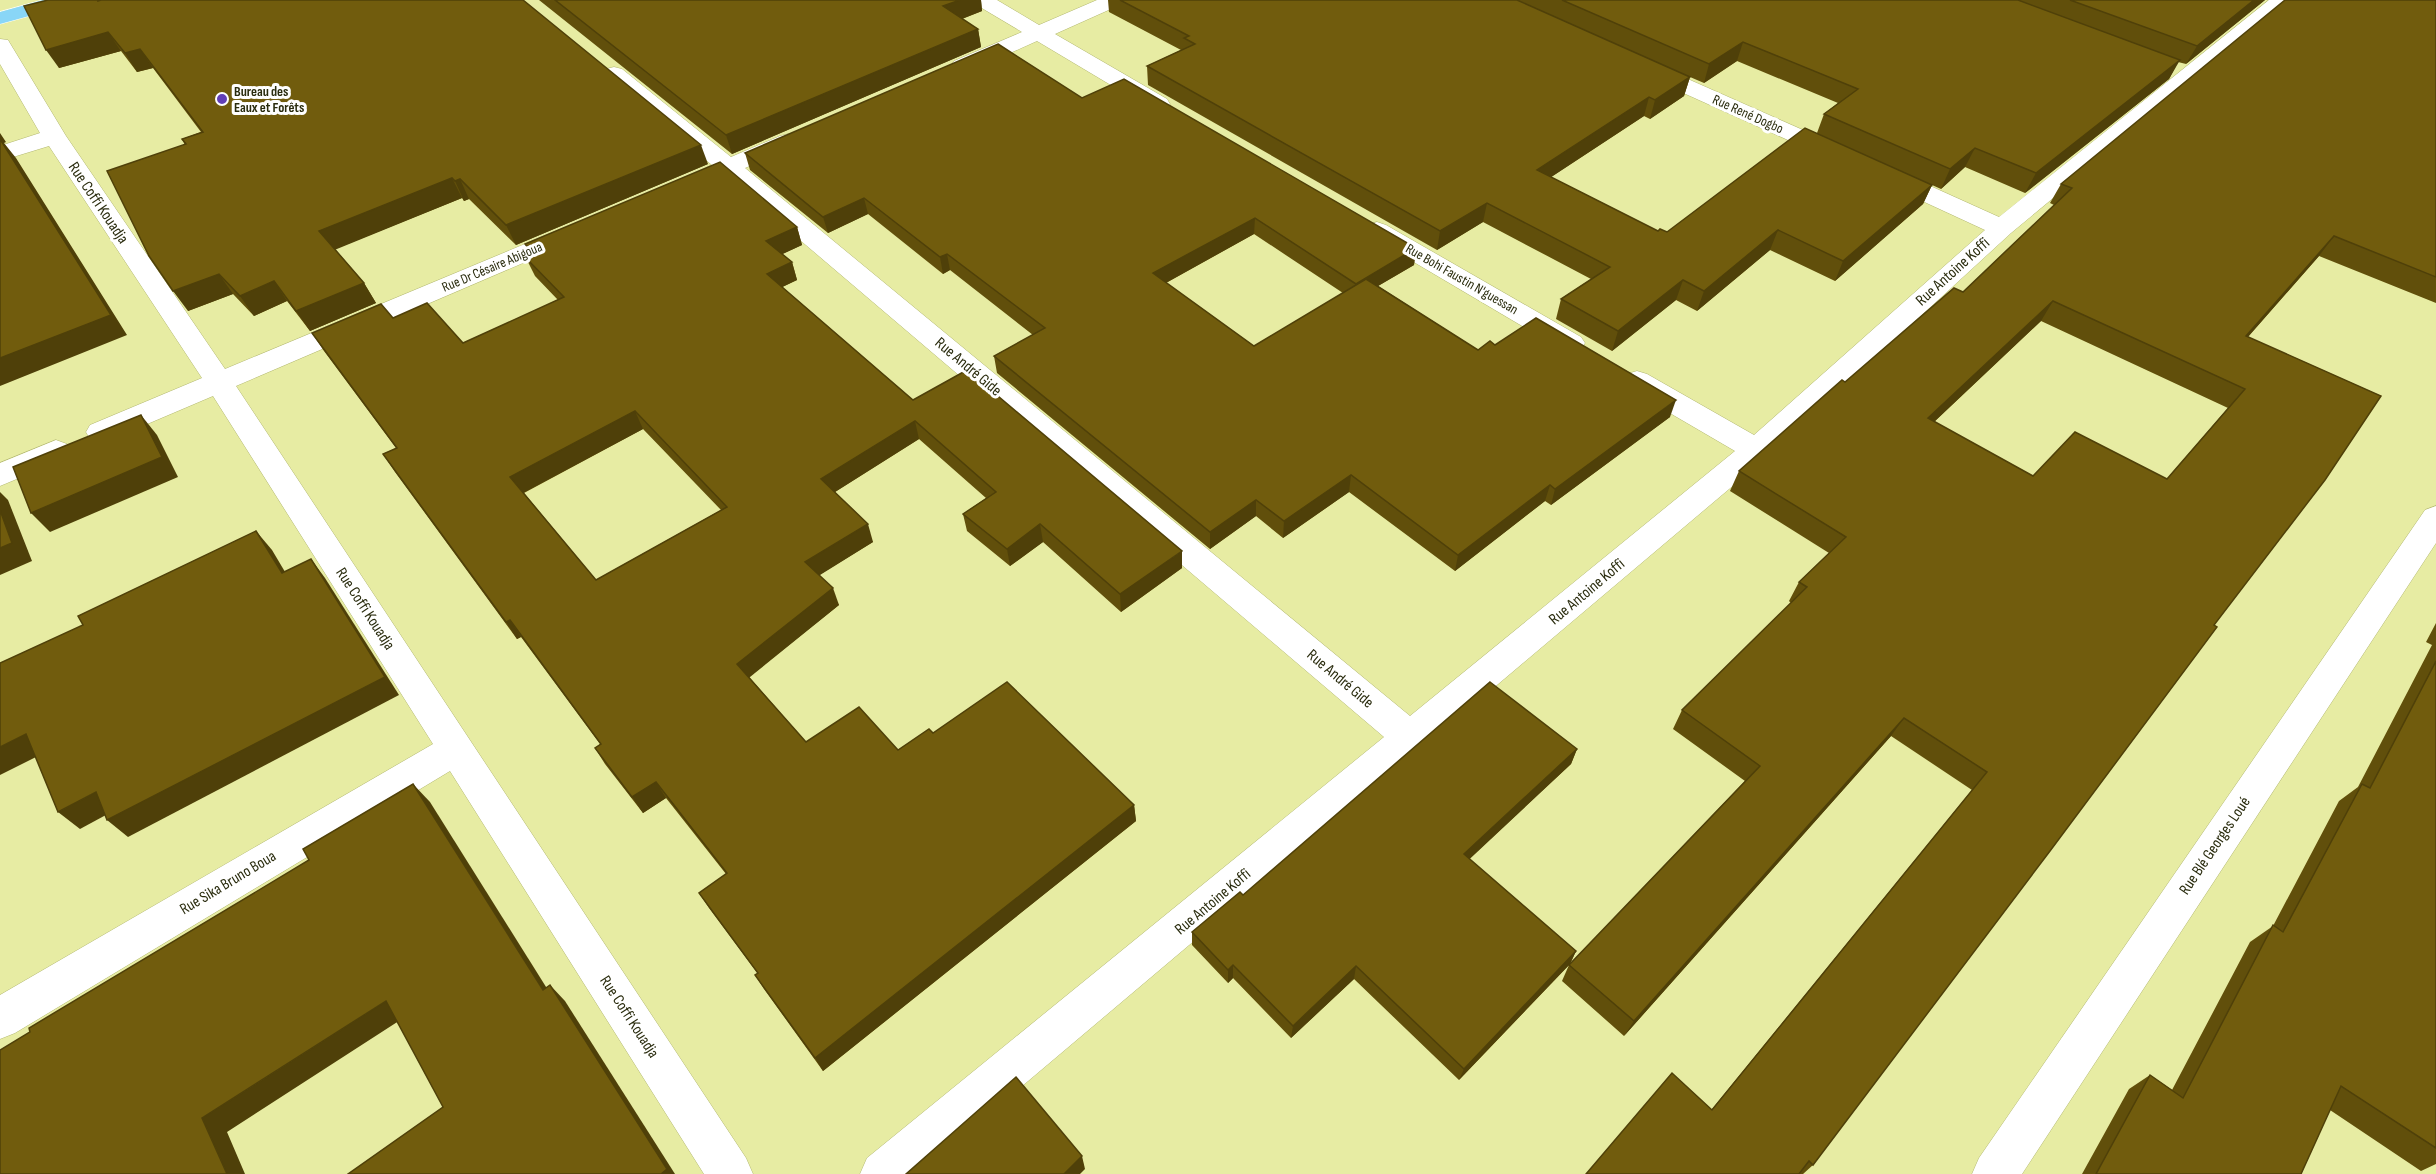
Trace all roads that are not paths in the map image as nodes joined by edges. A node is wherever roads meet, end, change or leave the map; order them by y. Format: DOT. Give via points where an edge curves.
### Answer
graph roads {
  1 [pos="66,0"];
  2 [pos="982,0"];
  3 [pos="1115,0"];
  4 [pos="2282,0"];
  5 [pos="0,18"];
  6 [pos="1038,33"];
  7 [pos="0,45"];
  8 [pos="594,58"];
  9 [pos="1624,58"];
  10 [pos="942,75"];
  11 [pos="1182,117"];
  12 [pos="814,130"];
  13 [pos="54,136"];
  14 [pos="0,154"];
  15 [pos="729,167"];
  16 [pos="664,195"];
  17 [pos="1356,218"];
  18 [pos="588,226"];
  19 [pos="2002,228"];
  20 [pos="219,382"];
  21 [pos="1756,450"];
  22 [pos="0,475"];
  23 [pos="2436,518"];
  24 [pos="1411,738"];
  25 [pos="455,749"];
  26 [pos="0,1018"];
  27 [pos="730,1174"];
  28 [pos="883,1174"];
  29 [pos="1995,1174"];
  1 -- 5 [label="main road"];
  2 -- 6 [label="street"];
  3 -- 6 [label="street"];
  4 -- 19 [label="street, Rue Antoine Koffi" via="2178,72"];
  6 -- 10 [label="street"];
  6 -- 11 [label="street"];
  7 -- 13 [label="street, Rue Coffi Kouadja"];
  8 -- 15 [label="street, Rue André Gide"];
  9 -- 19 [label="street, Rue René Dogbo"];
  12 -- 15 [label="street"];
  13 -- 14 [label="street"];
  13 -- 20 [label="street, Rue Coffi Kouadja"];
  15 -- 16 [label="street"];
  15 -- 24 [label="street, Rue André Gide"];
  17 -- 21 [label="street, Rue Bohi Faustin N'guessan"];
  18 -- 20 [label="street, Rue Dr Césaire Abigoua"];
  19 -- 21 [label="street, Rue Antoine Koffi"];
  20 -- 22 [label="street, Rue Dr Césaire Abigoua"];
  20 -- 25 [label="street, Rue Coffi Kouadja"];
  21 -- 24 [label="street, Rue Antoine Koffi"];
  23 -- 29 [label="street, Rue Blé Georges Loué"];
  24 -- 28 [label="street, Rue Antoine Koffi"];
  25 -- 26 [label="street, Rue Sika Bruno Boua"];
  25 -- 27 [label="street, Rue Coffi Kouadja"];
}
